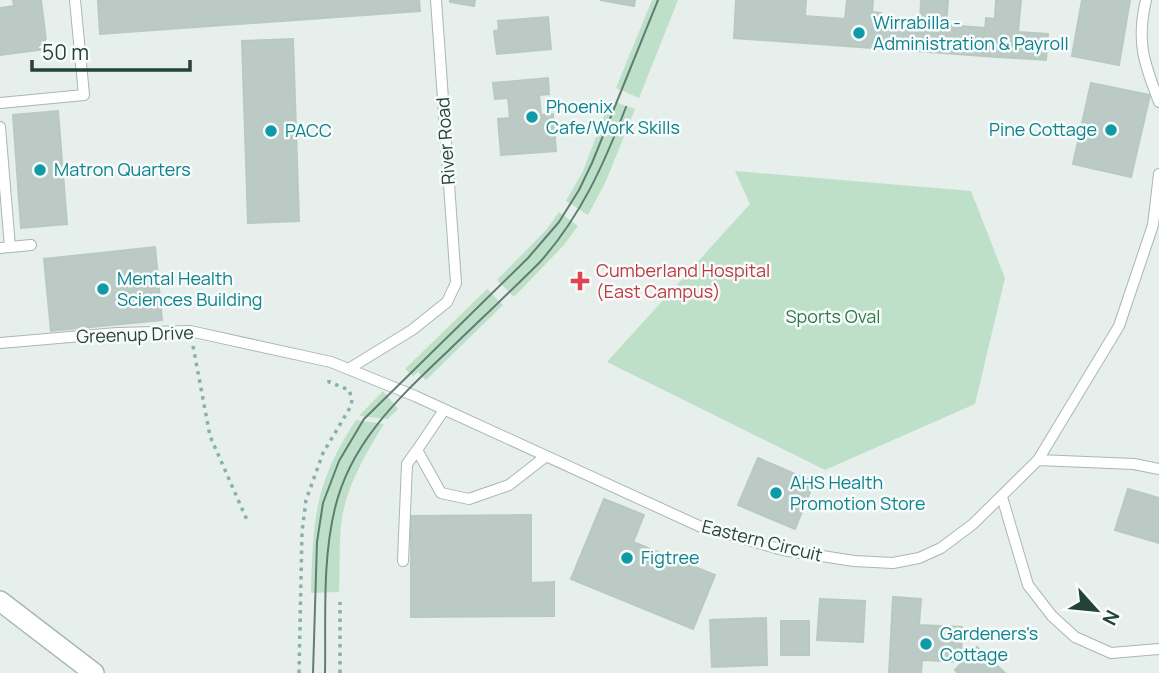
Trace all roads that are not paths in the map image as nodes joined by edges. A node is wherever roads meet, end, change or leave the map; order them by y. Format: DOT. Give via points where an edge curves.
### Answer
graph roads {
  1 [pos="75,0"];
  2 [pos="436,0"];
  3 [pos="1146,0"];
  4 [pos="1159,102"];
  5 [pos="0,103"];
  6 [pos="0,127"];
  7 [pos="1159,174"];
  8 [pos="31,245"];
  9 [pos="5,247"];
  10 [pos="0,343"];
  11 [pos="350,368"];
  12 [pos="444,410"];
  13 [pos="417,450"];
  14 [pos="544,457"];
  15 [pos="1038,460"];
  16 [pos="1159,469"];
  17 [pos="1002,497"];
  18 [pos="403,561"];
  19 [pos="0,601"];
  20 [pos="1159,649"];
  21 [pos="94,673"];
  1 -- 5 [label="lane" via="84,95"];
  2 -- 11 [label="lane, River Road" via="456,283 447,302"];
  3 -- 4 [label="lane" via="1140,38"];
  6 -- 9 [label="lane"];
  7 -- 15 [label="lane, Eastern Circuit" via="1153,225 1119,326"];
  8 -- 9 [label="lane"];
  10 -- 11 [label="lane, Greenup Drive" via="190,331"];
  11 -- 12 [label="lane, Eastern Circuit"];
  12 -- 13 [label="lane"];
  12 -- 14 [label="lane, Eastern Circuit"];
  13 -- 14 [label="lane" via="441,493 469,499 509,485"];
  13 -- 18 [label="lane" via="407,464"];
  14 -- 17 [label="lane, Eastern Circuit" via="699,526 783,550 854,561 893,563 919,558 952,540"];
  15 -- 16 [label="lane"];
  15 -- 17 [label="lane, Eastern Circuit"];
  17 -- 20 [label="lane" via="1028,585 1052,616 1075,637 1111,653"];
  19 -- 21 [label="street"];
}
